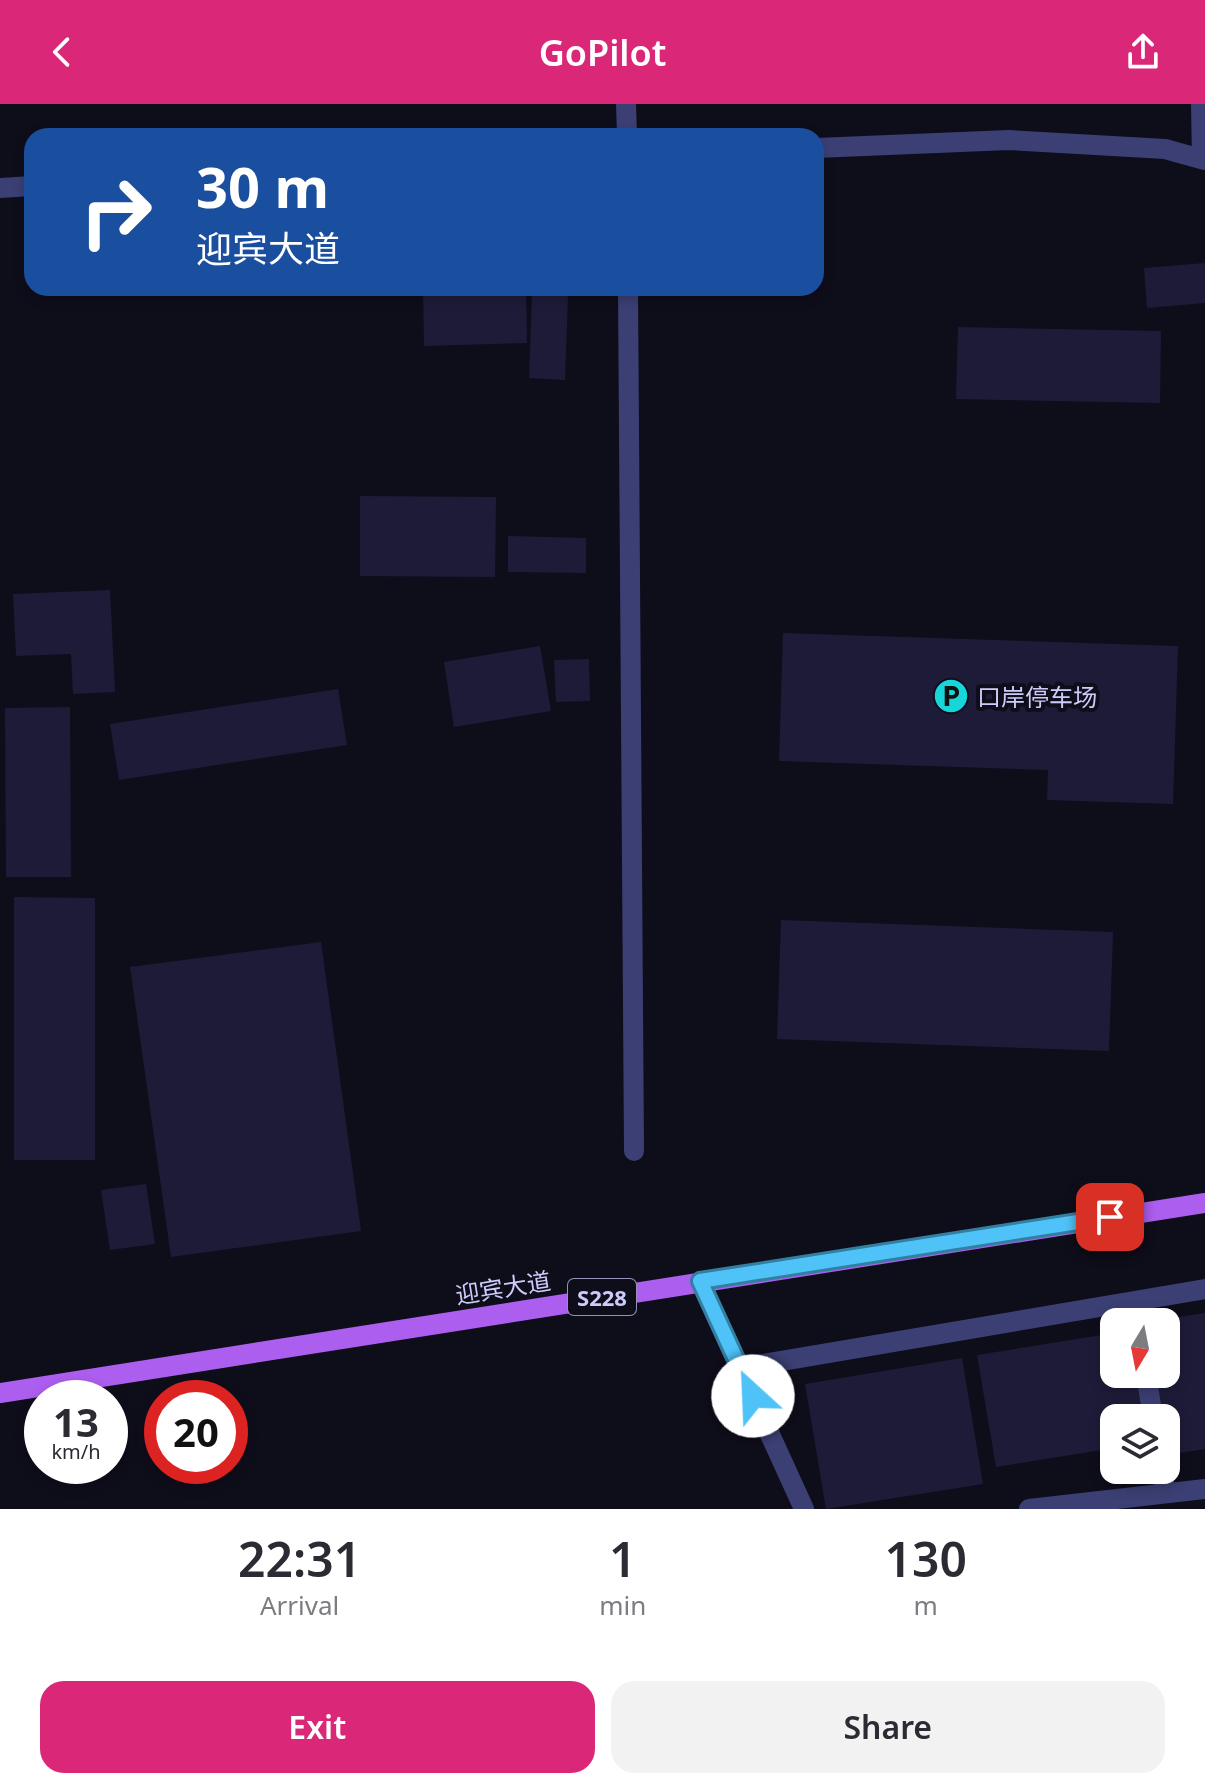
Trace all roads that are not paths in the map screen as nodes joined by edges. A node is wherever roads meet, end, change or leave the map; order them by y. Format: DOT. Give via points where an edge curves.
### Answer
graph roads {
  1 [pos="626,104"];
  2 [pos="1201,104"];
  3 [pos="627,128"];
  4 [pos="824,148"];
  5 [pos="1204,159"];
  6 [pos="24,186"];
  7 [pos="0,188"];
  8 [pos="628,296"];
  9 [pos="634,1151"];
  10 [pos="1205,1203"];
  11 [pos="700,1281"];
  12 [pos="1205,1289"];
  13 [pos="1133,1301"];
  14 [pos="1134,1308"];
  15 [pos="740,1368"];
  16 [pos="0,1393"];
  17 [pos="1164,1484"];
  18 [pos="1205,1489"];
  19 [pos="1166,1493"];
  20 [pos="804,1509"];
  21 [pos="1029,1509"];
  1 -- 3 [label="street"];
  2 -- 5 [label="street"];
  4 -- 5 [label="street" via="1009,140 1165,149"];
  6 -- 7 [label="street"];
  8 -- 9 [label="street"];
  10 -- 11 [label="main road, 迎宾大道 / S228"];
  11 -- 15 [label="street"];
  11 -- 16 [label="main road, 迎宾大道 / S228"];
  12 -- 13 [label="street"];
  13 -- 14 [label="street"];
  13 -- 15 [label="street"];
  15 -- 20 [label="street"];
  17 -- 19 [label="street"];
  18 -- 19 [label="street"];
  19 -- 21 [label="street"];
}
